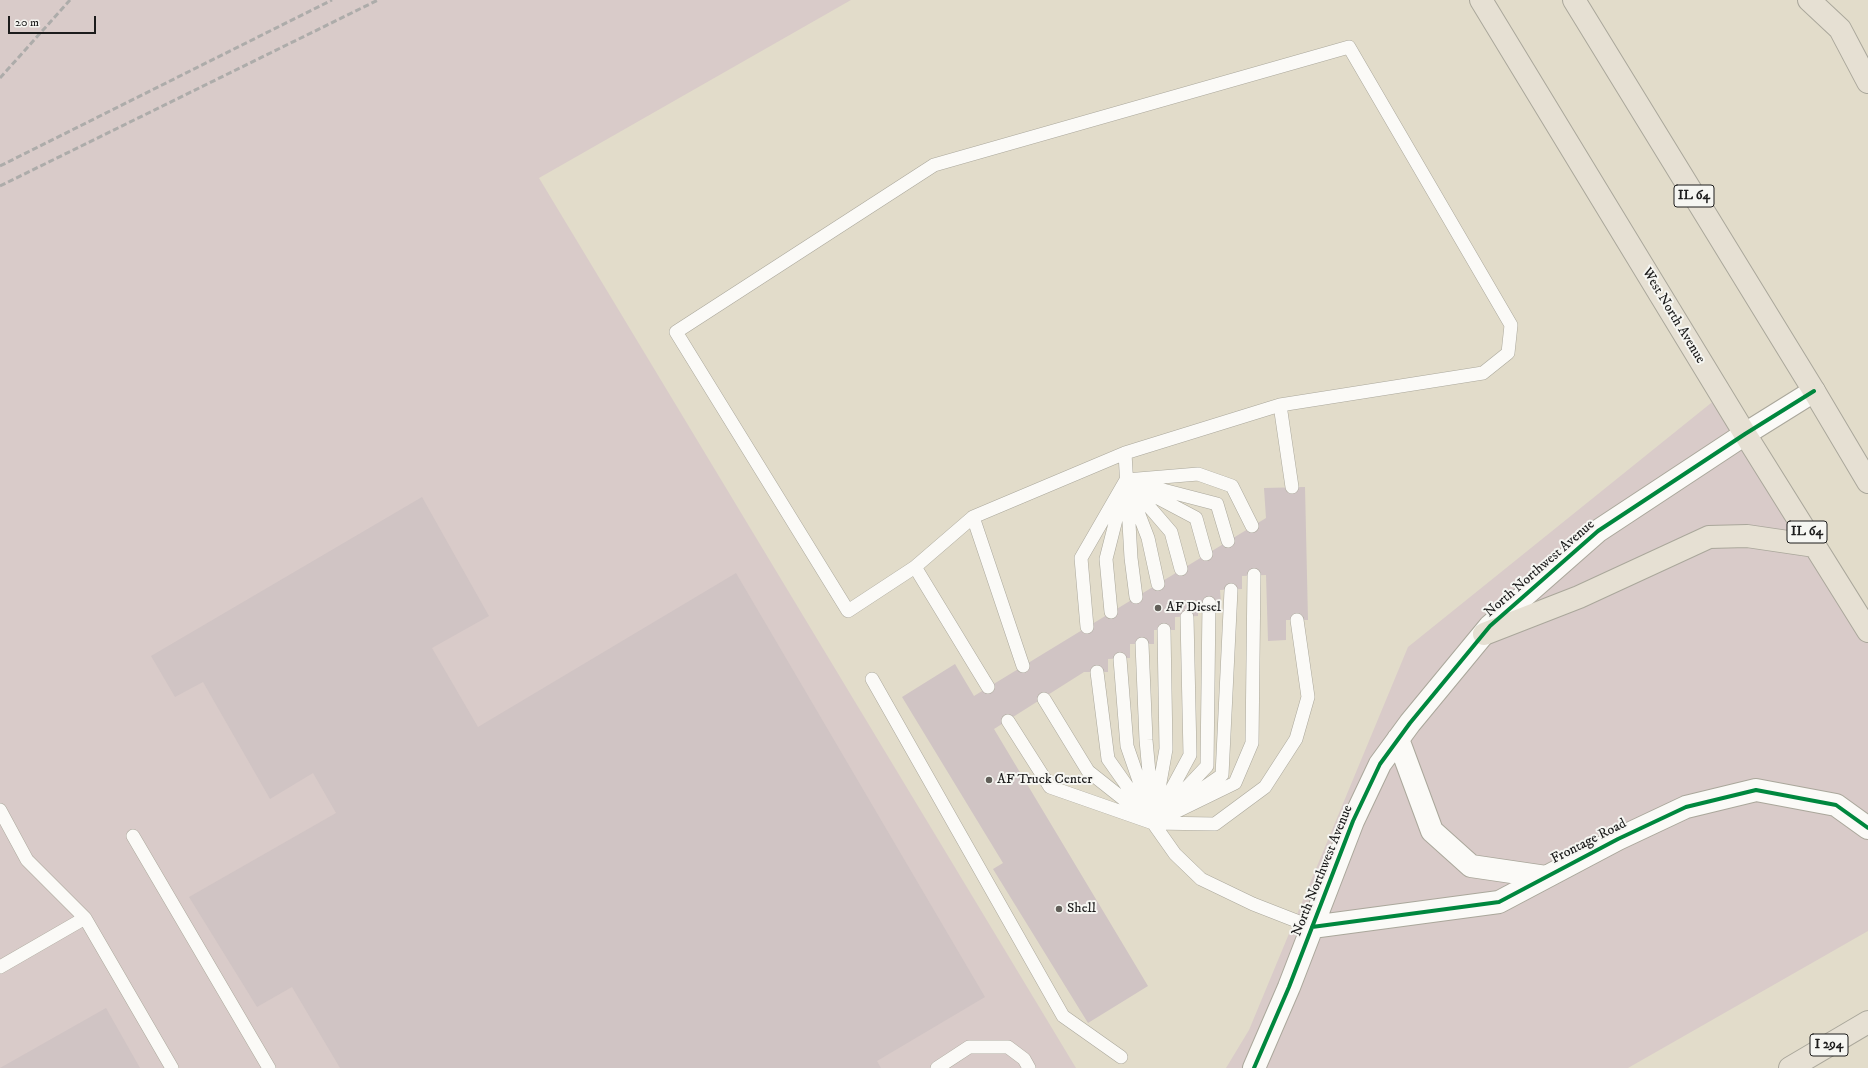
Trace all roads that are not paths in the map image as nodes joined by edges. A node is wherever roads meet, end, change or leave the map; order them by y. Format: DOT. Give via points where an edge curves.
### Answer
graph roads {
  1 [pos="1481,0"];
  2 [pos="1574,0"];
  3 [pos="1809,0"];
  4 [pos="1868,82"];
  5 [pos="1814,391"];
  6 [pos="1280,405"];
  7 [pos="1745,434"];
  8 [pos="1125,454"];
  9 [pos="1126,480"];
  10 [pos="1868,482"];
  11 [pos="1292,487"];
  12 [pos="973,517"];
  13 [pos="1252,526"];
  14 [pos="1228,541"];
  15 [pos="1815,546"];
  16 [pos="1206,554"];
  17 [pos="915,567"];
  18 [pos="1181,569"];
  19 [pos="1254,576"];
  20 [pos="1158,584"];
  21 [pos="1231,590"];
  22 [pos="1136,597"];
  23 [pos="1209,603"];
  24 [pos="1111,612"];
  25 [pos="1187,617"];
  26 [pos="1297,620"];
  27 [pos="1087,627"];
  28 [pos="1164,630"];
  29 [pos="1868,631"];
  30 [pos="1484,634"];
  31 [pos="1142,644"];
  32 [pos="1120,659"];
  33 [pos="1023,666"];
  34 [pos="1096,672"];
  35 [pos="872,679"];
  36 [pos="988,687"];
  37 [pos="1044,699"];
  38 [pos="1008,721"];
  39 [pos="1398,739"];
  40 [pos="0,810"];
  41 [pos="1153,823"];
  42 [pos="1868,828"];
  43 [pos="133,836"];
  44 [pos="1546,877"];
  45 [pos="85,918"];
  46 [pos="1312,927"];
  47 [pos="0,967"];
  48 [pos="1868,1022"];
  49 [pos="1121,1056"];
  50 [pos="172,1068"];
  51 [pos="269,1068"];
  52 [pos="937,1068"];
  53 [pos="1029,1068"];
  54 [pos="1254,1068"];
  55 [pos="1790,1068"];
  1 -- 7 [label="main road, West North Avenue / IL 64"];
  2 -- 5 [label="main road, IL 64"];
  3 -- 4 [label="main road" via="1840,29"];
  5 -- 7 [label="street, North Northwest Avenue"];
  5 -- 10 [label="main road, IL 64"];
  6 -- 8 [label="lane"];
  6 -- 11 [label="lane"];
  6 -- 17 [label="lane" via="1483,372 1508,353 1511,325 1349,47 934,166 676,332 848,611"];
  7 -- 15 [label="main road, West North Avenue / IL 64"];
  7 -- 30 [label="street, North Northwest Avenue" via="1598,531"];
  8 -- 9 [label="lane"];
  8 -- 12 [label="lane"];
  9 -- 13 [label="lane" via="1198,474 1232,486"];
  9 -- 14 [label="lane" via="1217,504"];
  9 -- 16 [label="lane" via="1196,518"];
  9 -- 18 [label="lane" via="1171,532"];
  9 -- 20 [label="lane" via="1148,538"];
  9 -- 22 [label="lane" via="1130,558"];
  9 -- 24 [label="lane" via="1106,559"];
  9 -- 27 [label="lane" via="1080,558"];
  12 -- 17 [label="lane"];
  12 -- 33 [label="lane"];
  15 -- 29 [label="main road, West North Avenue / IL 64"];
  15 -- 30 [label="main road" via="1747,536 1709,538 1579,597"];
  17 -- 36 [label="lane"];
  19 -- 41 [label="lane" via="1252,743 1241,770 1235,783"];
  21 -- 41 [label="lane" via="1222,775"];
  23 -- 41 [label="lane" via="1207,766"];
  25 -- 41 [label="lane" via="1190,755"];
  26 -- 41 [label="lane" via="1308,697 1296,739 1265,787 1215,824"];
  28 -- 41 [label="lane" via="1166,749"];
  30 -- 39 [label="street, North Northwest Avenue"];
  31 -- 41 [label="lane"];
  32 -- 41 [label="lane" via="1127,746"];
  34 -- 41 [label="lane" via="1108,759"];
  35 -- 49 [label="lane" via="1063,1016"];
  37 -- 41 [label="lane" via="1088,771"];
  38 -- 41 [label="lane" via="1050,787"];
  39 -- 44 [label="street" via="1432,831 1471,866"];
  39 -- 46 [label="street, North Northwest Avenue" via="1380,764 1353,821"];
  40 -- 45 [label="lane" via="27,860"];
  41 -- 46 [label="lane" via="1175,854 1201,879 1253,904"];
  42 -- 44 [label="street, Frontage Road" via="1836,805 1756,790 1686,807"];
  43 -- 51 [label="lane"];
  44 -- 46 [label="street, Frontage Road" via="1499,902"];
  45 -- 47 [label="lane"];
  45 -- 50 [label="lane"];
  46 -- 54 [label="street, North Northwest Avenue"];
  48 -- 55 [label="main road, I 294"];
  52 -- 53 [label="lane" via="969,1047 1008,1047 1024,1059"];
}
